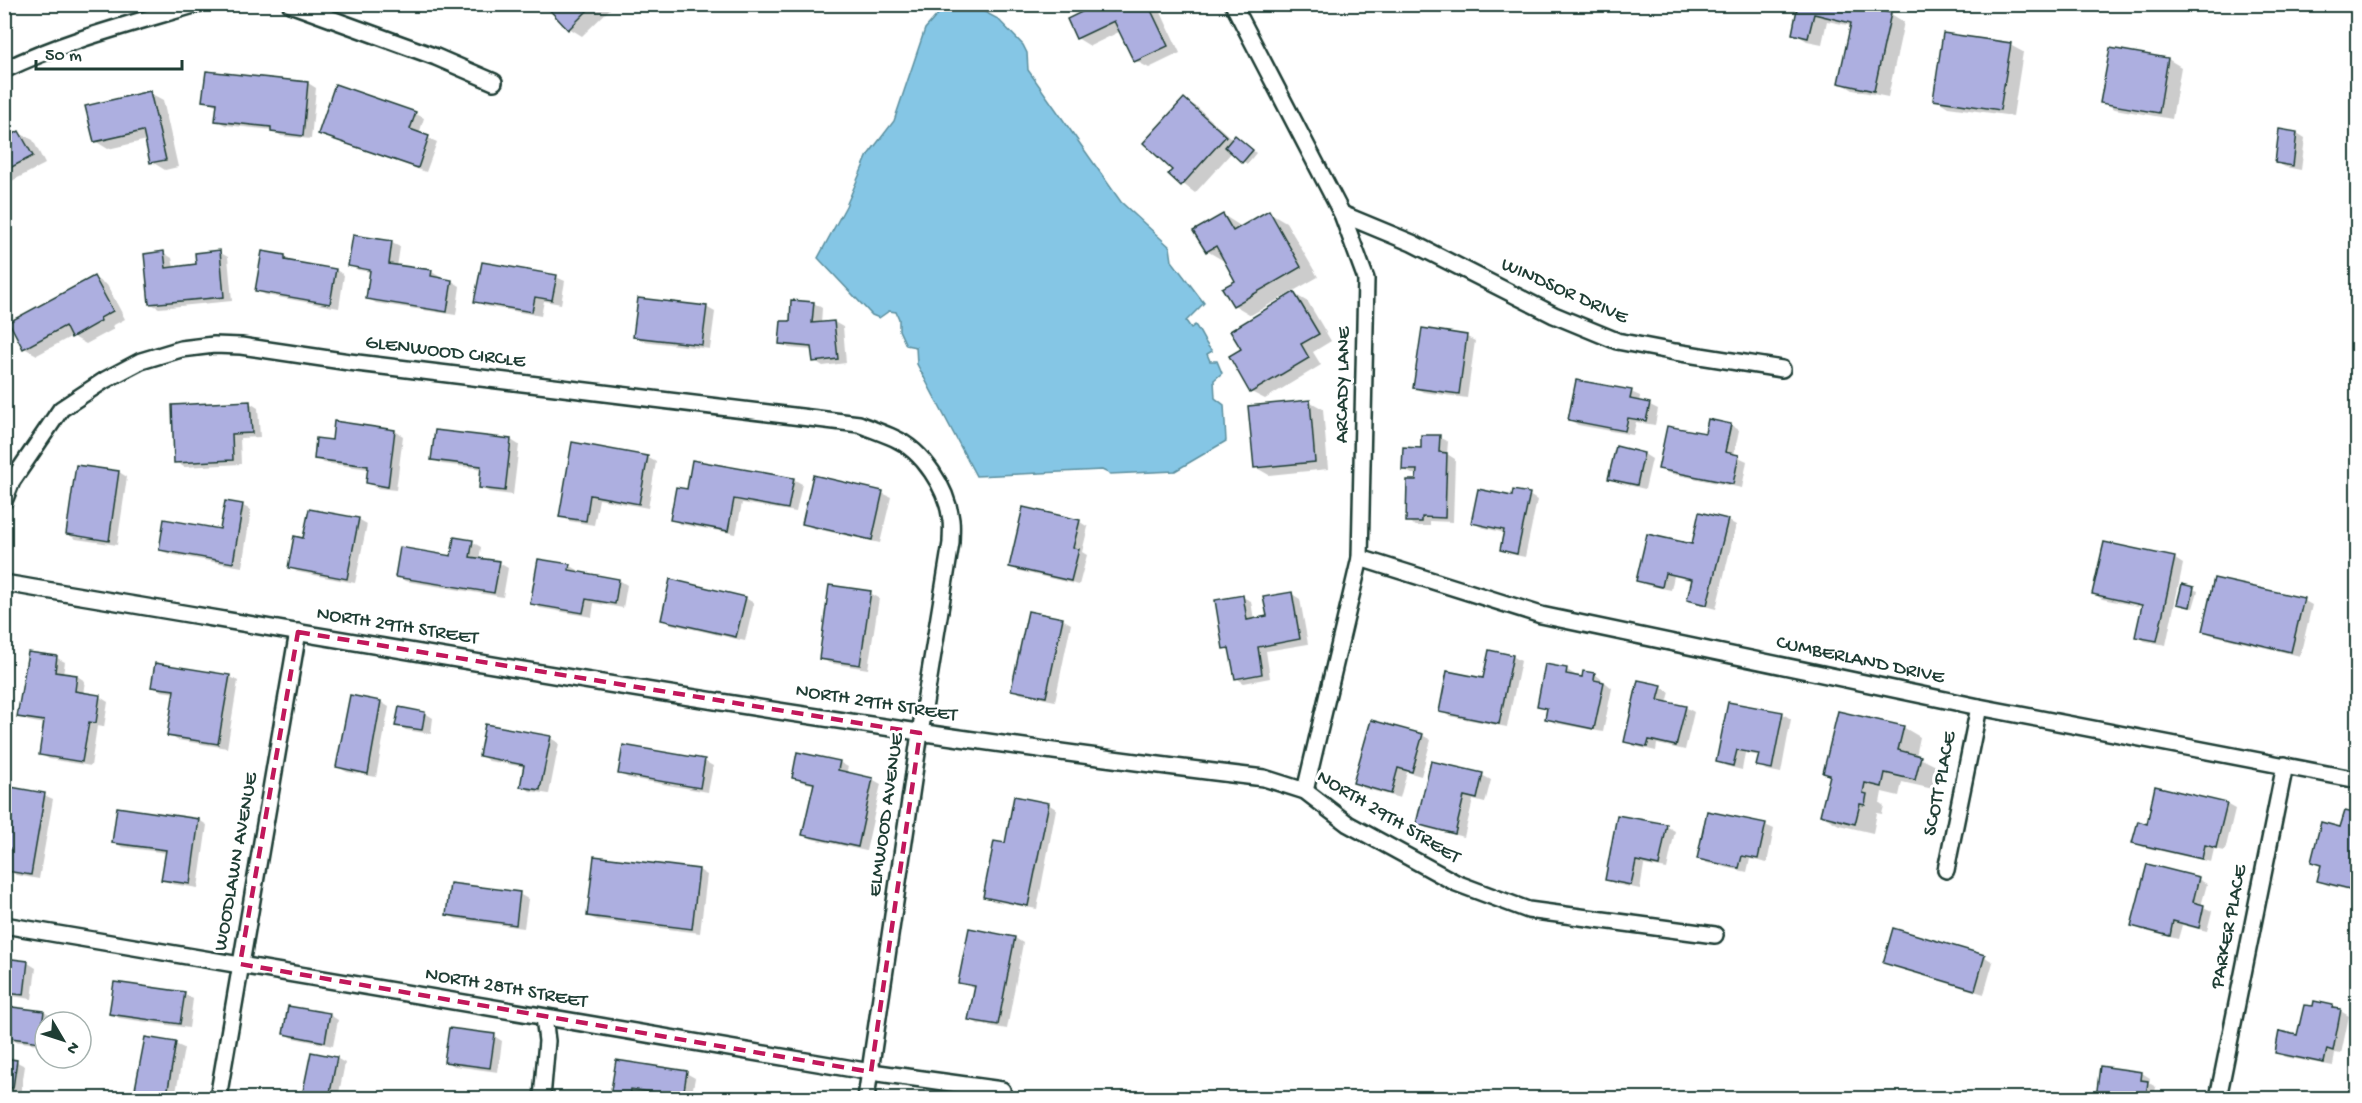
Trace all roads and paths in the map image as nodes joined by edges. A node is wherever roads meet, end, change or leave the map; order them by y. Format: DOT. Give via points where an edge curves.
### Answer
graph roads {
  1 [pos="197,4"];
  2 [pos="290,4"];
  3 [pos="1233,4"];
  4 [pos="4,70"];
  5 [pos="494,82"];
  6 [pos="1342,214"];
  7 [pos="1782,369"];
  8 [pos="931,470"];
  9 [pos="4,501"];
  10 [pos="1360,558"];
  11 [pos="4,583"];
  12 [pos="298,632"];
  13 [pos="1979,707"];
  14 [pos="920,733"];
  15 [pos="2285,765"];
  16 [pos="2358,780"];
  17 [pos="1305,791"];
  18 [pos="1946,870"];
  19 [pos="4,926"];
  20 [pos="1715,935"];
  21 [pos="240,964"];
  22 [pos="544,1017"];
  23 [pos="871,1072"];
  24 [pos="1002,1090"];
  25 [pos="218,1098"];
  26 [pos="542,1098"];
  27 [pos="866,1098"];
  28 [pos="2218,1098"];
  1 -- 4 [label="street" via="72,41"];
  2 -- 5 [label="street"];
  3 -- 6 [label="street, ARCADY LANE"];
  6 -- 7 [label="street, WINDSOR DRIVE" via="1412,243 1554,315 1617,341"];
  6 -- 10 [label="street, ARCADY LANE" via="1366,279"];
  8 -- 9 [label="street, GLENWOOD CIRCLE" via="923,458 896,439 859,424 214,345 181,349 141,361 61,409 12,481"];
  8 -- 14 [label="street, ELMWOOD AVENUE" via="951,519 951,543"];
  10 -- 13 [label="street, CUMBERLAND DRIVE" via="1541,615"];
  10 -- 17 [label="street, ARCADY LANE"];
  11 -- 12 [label="street, NORTH 29TH STREET"];
  12 -- 14 [label="street, NORTH 29TH STREET"];
  12 -- 21 [label="street, WOODLAWN AVENUE"];
  13 -- 15 [label="street, CUMBERLAND DRIVE"];
  13 -- 18 [label="street, SCOTT PLACE"];
  14 -- 17 [label="street, NORTH 29TH STREET" via="1264,778"];
  14 -- 23 [label="street, ELMWOOD AVENUE"];
  15 -- 16 [label="street, CUMBERLAND DRIVE"];
  15 -- 28 [label="street, PARKER PLACE"];
  17 -- 20 [label="street, NORTH 29TH STREET" via="1348,824 1456,883 1528,910"];
  19 -- 21 [label="street, NORTH 28TH STREET"];
  21 -- 22 [label="street, NORTH 28TH STREET"];
  21 -- 25 [label="street, WOODLAWN AVENUE"];
  22 -- 23 [label="street, NORTH 28TH STREET"];
  22 -- 26 [label="street" via="547,1041"];
  23 -- 24 [label="street, NORTH 28TH STREET"];
  23 -- 27 [label="street, ELMWOOD AVENUE"];
}
